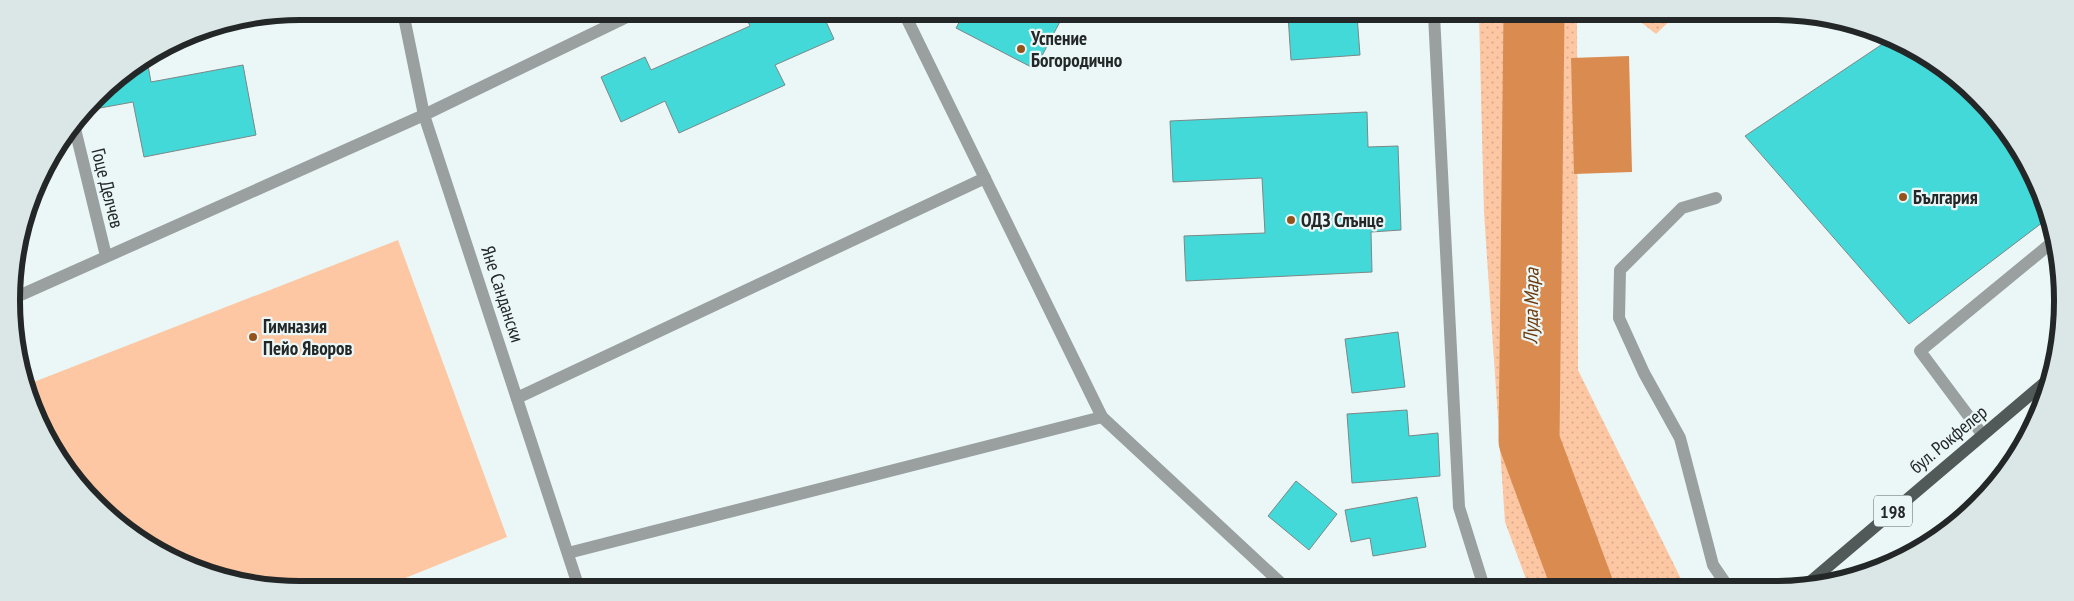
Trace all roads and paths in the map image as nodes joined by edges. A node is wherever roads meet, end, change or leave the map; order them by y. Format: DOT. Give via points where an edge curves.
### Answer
graph roads {
  1 [pos="405,20"];
  2 [pos="620,20"];
  3 [pos="907,20"];
  4 [pos="1434,20"];
  5 [pos="424,115"];
  6 [pos="75,134"];
  7 [pos="985,178"];
  8 [pos="1716,198"];
  9 [pos="2049,246"];
  10 [pos="106,256"];
  11 [pos="20,295"];
  12 [pos="2040,386"];
  13 [pos="517,398"];
  14 [pos="1102,417"];
  15 [pos="1982,434"];
  16 [pos="568,553"];
  17 [pos="1814,578"];
  18 [pos="577,581"];
  19 [pos="1278,581"];
  20 [pos="1482,581"];
  21 [pos="1724,581"];
  1 -- 5 [label="street, Яне Сандански"];
  2 -- 5 [label="street"];
  3 -- 7 [label="street"];
  4 -- 20 [label="street" via="1459,507"];
  5 -- 10 [label="street"];
  5 -- 13 [label="street, Яне Сандански"];
  6 -- 10 [label="street, Гоце Делчев"];
  7 -- 13 [label="street"];
  7 -- 14 [label="street"];
  8 -- 21 [label="street" via="1682,208 1620,270 1619,318 1644,374 1680,438 1712,565"];
  9 -- 15 [label="street" via="1920,351"];
  10 -- 11 [label="street"];
  12 -- 15 [label="main road, бул. Рокфелер / 198"];
  13 -- 16 [label="street, Яне Сандански"];
  14 -- 16 [label="street"];
  14 -- 19 [label="street"];
  15 -- 17 [label="main road, бул. Рокфелер / 198"];
  16 -- 18 [label="street, Яне Сандански"];
}
